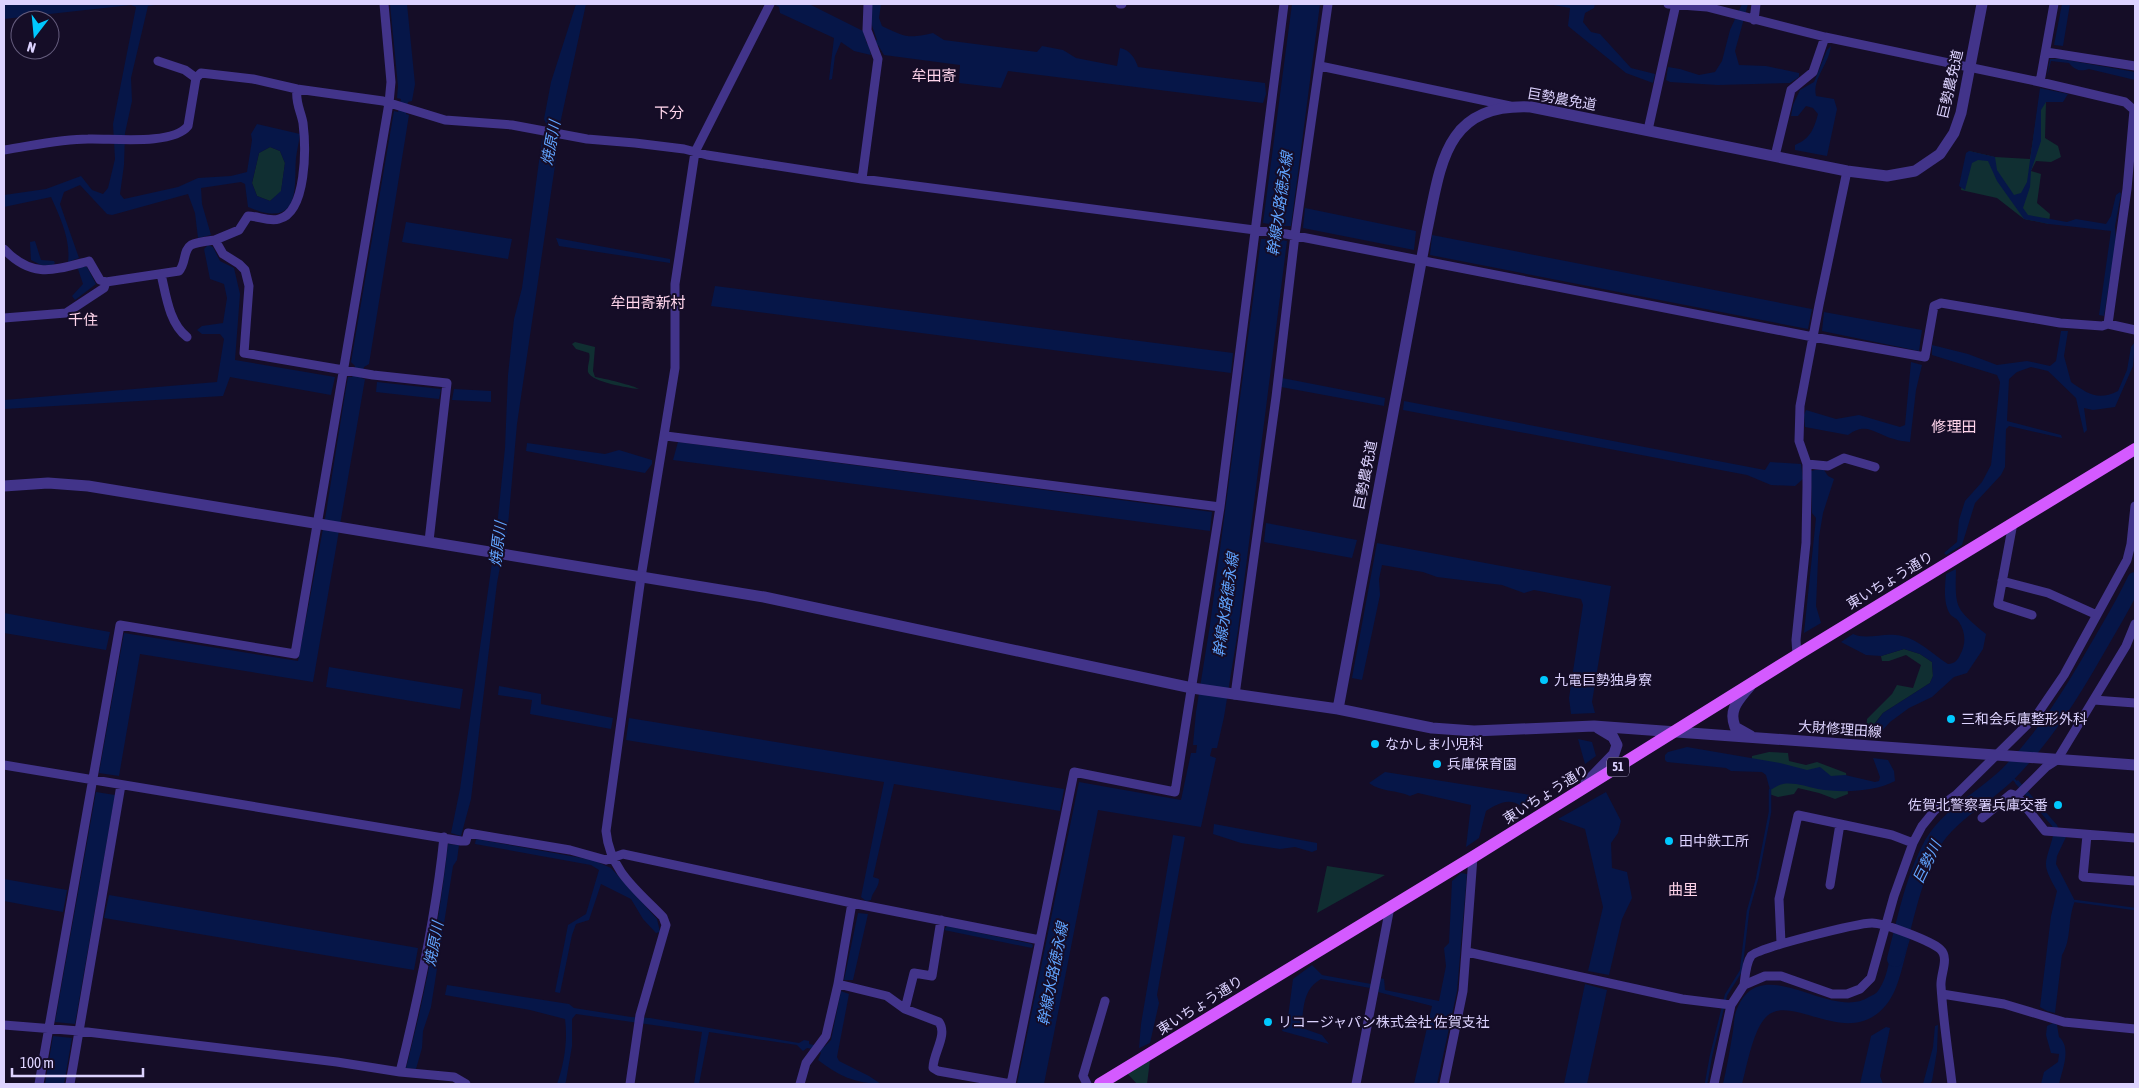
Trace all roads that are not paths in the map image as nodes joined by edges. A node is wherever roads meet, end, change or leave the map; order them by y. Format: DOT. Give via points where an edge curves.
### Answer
graph roads {
  1 [pos="384,4"];
  2 [pos="868,4"];
  3 [pos="1284,4"];
  4 [pos="1328,4"];
  5 [pos="1672,4"];
  6 [pos="1756,4"];
  7 [pos="1982,4"];
  8 [pos="2054,4"];
  9 [pos="769,5"];
  10 [pos="1750,19"];
  11 [pos="1825,38"];
  12 [pos="2046,52"];
  13 [pos="158,61"];
  14 [pos="1320,66"];
  15 [pos="2135,66"];
  16 [pos="1970,69"];
  17 [pos="196,78"];
  18 [pos="2040,82"];
  19 [pos="297,89"];
  20 [pos="389,103"];
  21 [pos="1511,106"];
  22 [pos="2135,110"];
  23 [pos="1648,130"];
  24 [pos="4,150"];
  25 [pos="695,152"];
  26 [pos="1775,156"];
  27 [pos="1848,171"];
  28 [pos="862,179"];
  29 [pos="1256,230"];
  30 [pos="1290,234"];
  31 [pos="216,240"];
  32 [pos="4,249"];
  33 [pos="1421,260"];
  34 [pos="161,274"];
  35 [pos="106,282"];
  36 [pos="4,318"];
  37 [pos="2108,324"];
  38 [pos="2135,330"];
  39 [pos="187,337"];
  40 [pos="1813,337"];
  41 [pos="347,370"];
  42 [pos="666,436"];
  43 [pos="2135,449"];
  44 [pos="1807,464"];
  45 [pos="1875,467"];
  46 [pos="4,486"];
  47 [pos="2135,506"];
  48 [pos="1220,507"];
  49 [pos="318,523"];
  50 [pos="2013,523"];
  51 [pos="429,541"];
  52 [pos="2131,561"];
  53 [pos="641,577"];
  54 [pos="2002,581"];
  55 [pos="2032,615"];
  56 [pos="2097,615"];
  57 [pos="2134,628"];
  58 [pos="1796,655"];
  59 [pos="1755,681"];
  60 [pos="1192,688"];
  61 [pos="1235,694"];
  62 [pos="2094,700"];
  63 [pos="2135,703"];
  64 [pos="1338,709"];
  65 [pos="1594,726"];
  66 [pos="1674,732"];
  67 [pos="1756,738"];
  68 [pos="2001,755"];
  69 [pos="2053,759"];
  70 [pos="4,765"];
  71 [pos="2135,766"];
  72 [pos="93,780"];
  73 [pos="120,785"];
  74 [pos="1578,792"];
  75 [pos="2022,792"];
  76 [pos="1982,818"];
  77 [pos="1840,824"];
  78 [pos="2087,835"];
  79 [pos="446,838"];
  80 [pos="2135,838"];
  81 [pos="1913,843"];
  82 [pos="1473,857"];
  83 [pos="612,858"];
  84 [pos="2135,881"];
  85 [pos="1830,885"];
  86 [pos="852,903"];
  87 [pos="1390,906"];
  88 [pos="941,920"];
  89 [pos="1885,927"];
  90 [pos="1040,940"];
  91 [pos="1780,944"];
  92 [pos="1467,952"];
  93 [pos="838,984"];
  94 [pos="1744,986"];
  95 [pos="1942,994"];
  96 [pos="1105,1001"];
  97 [pos="1726,1004"];
  98 [pos="905,1009"];
  99 [pos="4,1025"];
  100 [pos="49,1028"];
  101 [pos="2135,1029"];
  102 [pos="79,1031"];
  103 [pos="400,1072"];
  104 [pos="39,1084"];
  105 [pos="70,1084"];
  106 [pos="466,1084"];
  107 [pos="630,1084"];
  108 [pos="800,1084"];
  109 [pos="1087,1084"];
  110 [pos="1100,1084"];
  111 [pos="1356,1084"];
  112 [pos="1444,1084"];
  113 [pos="1714,1084"];
  114 [pos="1952,1084"];
  1 -- 20 [label="street" via="391,82"];
  2 -- 28 [label="street" via="867,30 878,59"];
  3 -- 29 [label="street"];
  4 -- 14 [label="street"];
  5 -- 10 [label="street" via="1707,8"];
  5 -- 23 [label="street"];
  6 -- 10 [label="street"];
  7 -- 16 [label="street, 巨勢農免道"];
  8 -- 12 [label="street"];
  9 -- 25 [label="street"];
  10 -- 11 [label="street"];
  11 -- 16 [label="street"];
  11 -- 26 [label="street" via="1812,72 1791,90"];
  12 -- 15 [label="street"];
  12 -- 18 [label="street"];
  13 -- 17 [label="street" via="185,70"];
  14 -- 21 [label="street"];
  14 -- 30 [label="street"];
  16 -- 18 [label="street"];
  16 -- 27 [label="street, 巨勢農免道" via="1954,133 1940,154 1915,171 1887,176"];
  17 -- 19 [label="street" via="202,73 253,79"];
  17 -- 24 [label="street" via="188,126 183,132 151,139 87,138"];
  18 -- 22 [label="street" via="2125,102"];
  19 -- 20 [label="street"];
  19 -- 31 [label="street" via="296,103 303,121 305,151 295,207 291,214 280,219 248,216 239,230"];
  20 -- 25 [label="street" via="445,120 512,126 587,140"];
  20 -- 41 [label="street"];
  21 -- 23 [label="street, 巨勢農免道"];
  21 -- 33 [label="street, 巨勢農免道" via="1466,124 1451,141 1442,160"];
  22 -- 37 [label="street"];
  23 -- 26 [label="street, 巨勢農免道"];
  25 -- 28 [label="street"];
  25 -- 42 [label="street" via="676,284 675,368"];
  26 -- 27 [label="street, 巨勢農免道"];
  27 -- 40 [label="street"];
  28 -- 29 [label="street"];
  29 -- 30 [label="street"];
  29 -- 48 [label="street"];
  30 -- 33 [label="street"];
  30 -- 61 [label="street" via="1276,397"];
  31 -- 34 [label="street" via="191,245 179,271"];
  31 -- 41 [label="street" via="223,254 245,270 249,286 244,353"];
  32 -- 35 [label="street" via="13,259 49,271 89,261 100,280"];
  33 -- 40 [label="street"];
  33 -- 64 [label="street, 巨勢農免道"];
  34 -- 35 [label="street"];
  34 -- 39 [label="street" via="169,309 179,331"];
  35 -- 36 [label="street" via="104,288 66,312"];
  37 -- 38 [label="street"];
  37 -- 40 [label="street" via="2060,324 1941,303 1934,306 1925,357"];
  40 -- 44 [label="street" via="1800,406 1799,441"];
  41 -- 49 [label="street"];
  41 -- 51 [label="street" via="447,383"];
  42 -- 48 [label="street"];
  42 -- 53 [label="street"];
  43 -- 50 [label="main road, 東いちょう通り / 51"];
  44 -- 45 [label="street" via="1828,466 1844,458"];
  44 -- 58 [label="street" via="1806,543"];
  46 -- 49 [label="street, 大財修理田線" via="88,486"];
  47 -- 52 [label="street"];
  48 -- 60 [label="street"];
  49 -- 51 [label="street, 大財修理田線"];
  49 -- 72 [label="street" via="295,654 120,625"];
  50 -- 54 [label="street"];
  50 -- 58 [label="main road, 東いちょう通り / 51"];
  51 -- 53 [label="street, 大財修理田線"];
  52 -- 56 [label="street"];
  53 -- 60 [label="street, 大財修理田線" via="764,597"];
  53 -- 83 [label="street" via="606,831"];
  54 -- 55 [label="street" via="1998,604"];
  54 -- 56 [label="street" via="2048,593"];
  56 -- 68 [label="street" via="2064,675 2036,716"];
  57 -- 62 [label="street"];
  58 -- 59 [label="main road, 東いちょう通り / 51"];
  59 -- 66 [label="main road, 東いちょう通り / 51"];
  59 -- 67 [label="street" via="1733,707 1731,718 1735,727"];
  60 -- 61 [label="street, 大財修理田線"];
  60 -- 90 [label="street" via="1175,792 1074,772"];
  61 -- 64 [label="street, 大財修理田線"];
  62 -- 63 [label="street"];
  62 -- 69 [label="street"];
  64 -- 65 [label="street, 大財修理田線" via="1432,728 1474,731"];
  65 -- 66 [label="street, 大財修理田線"];
  65 -- 74 [label="street" via="1614,737 1617,745 1614,754"];
  66 -- 67 [label="street, 大財修理田線"];
  66 -- 74 [label="main road, 東いちょう通り / 51"];
  67 -- 68 [label="street, 大財修理田線"];
  68 -- 69 [label="street, 大財修理田線"];
  68 -- 81 [label="street" via="1935,810"];
  69 -- 71 [label="street"];
  69 -- 75 [label="street"];
  70 -- 72 [label="street"];
  72 -- 73 [label="street"];
  72 -- 100 [label="street"];
  73 -- 79 [label="street"];
  73 -- 102 [label="street"];
  74 -- 82 [label="main road, 東いちょう通り / 51"];
  75 -- 76 [label="street" via="2011,794"];
  75 -- 78 [label="street" via="2045,831"];
  77 -- 81 [label="street"];
  77 -- 85 [label="street"];
  77 -- 91 [label="street" via="1798,815 1779,899"];
  78 -- 80 [label="street"];
  78 -- 84 [label="street" via="2083,877"];
  79 -- 83 [label="street" via="466,841 468,833 570,850 606,860"];
  79 -- 103 [label="street" via="416,1009"];
  81 -- 89 [label="street"];
  82 -- 87 [label="main road, 東いちょう通り / 51"];
  82 -- 92 [label="street"];
  83 -- 86 [label="street" via="623,854"];
  83 -- 107 [label="street" via="616,867 666,925 640,1015"];
  86 -- 88 [label="street"];
  86 -- 93 [label="street"];
  87 -- 110 [label="main road, 東いちょう通り / 51"];
  87 -- 111 [label="street"];
  88 -- 90 [label="street"];
  88 -- 98 [label="street" via="932,976 914,973"];
  89 -- 91 [label="street" via="1872,923 1853,926"];
  89 -- 94 [label="street" via="1871,978 1860,989 1847,994 1832,994 1781,976 1765,976"];
  89 -- 95 [label="street" via="1917,937 1940,949 1944,956 1940,984"];
  90 -- 98 [label="street" via="1011,1084 933,1068 942,1026 933,1018"];
  91 -- 94 [label="street" via="1751,956"];
  92 -- 97 [label="street" via="1682,999"];
  92 -- 112 [label="street" via="1463,991"];
  93 -- 98 [label="street" via="887,996"];
  93 -- 108 [label="street" via="826,1036 806,1063"];
  94 -- 97 [label="street"];
  95 -- 101 [label="street" via="2004,1004 2064,1022"];
  95 -- 114 [label="street"];
  96 -- 109 [label="street" via="1083,1076"];
  97 -- 113 [label="street"];
  99 -- 100 [label="street"];
  100 -- 102 [label="street"];
  100 -- 104 [label="street"];
  102 -- 103 [label="street"];
  102 -- 105 [label="street"];
  103 -- 106 [label="street" via="454,1077"];
}
